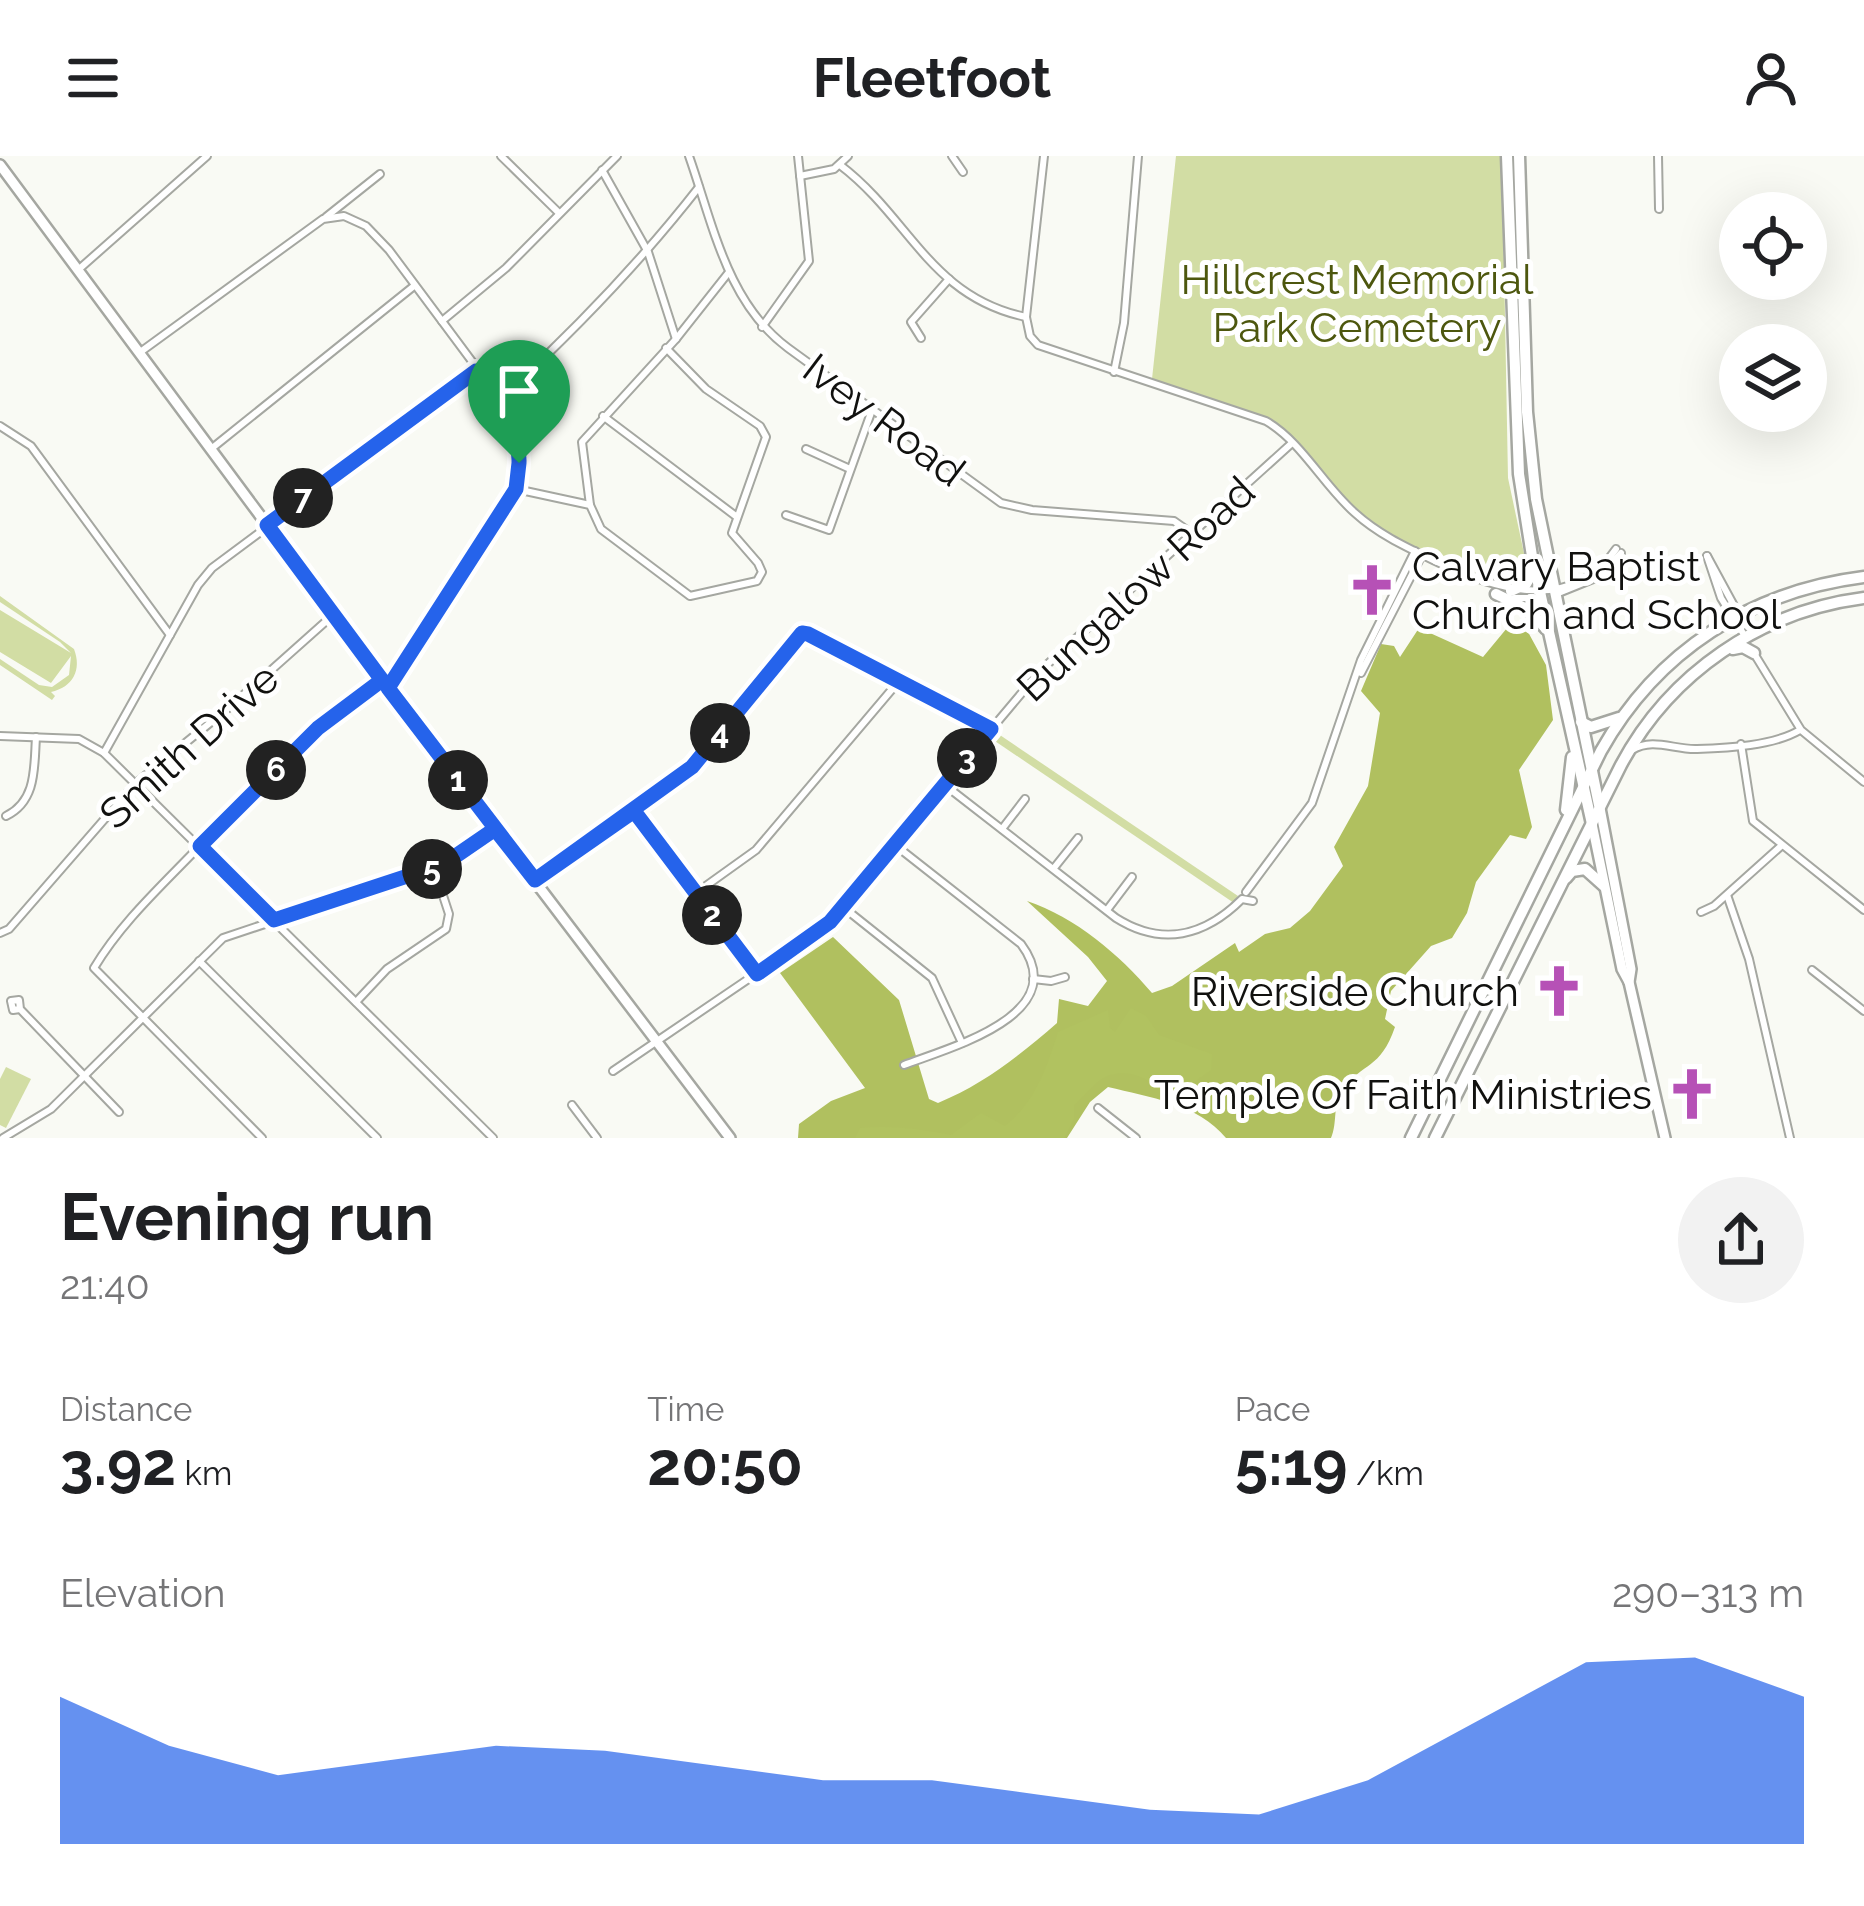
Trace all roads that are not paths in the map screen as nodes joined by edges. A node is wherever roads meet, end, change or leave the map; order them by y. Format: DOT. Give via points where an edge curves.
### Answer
graph roads {
  1 [pos="207,156"];
  2 [pos="501,156"];
  3 [pos="617,156"];
  4 [pos="689,156"];
  5 [pos="798,156"];
  6 [pos="848,156"];
  7 [pos="952,156"];
  8 [pos="1044,156"];
  9 [pos="1138,156"];
  10 [pos="1507,156"];
  11 [pos="1519,156"];
  12 [pos="1658,156"];
  13 [pos="0,165"];
  14 [pos="840,165"];
  15 [pos="602,170"];
  16 [pos="963,172"];
  17 [pos="380,174"];
  18 [pos="800,176"];
  19 [pos="700,186"];
  20 [pos="1659,209"];
  21 [pos="558,212"];
  22 [pos="323,219"];
  23 [pos="648,252"];
  24 [pos="78,270"];
  25 [pos="729,272"];
  26 [pos="949,279"];
  27 [pos="415,286"];
  28 [pos="1026,317"];
  29 [pos="442,321"];
  30 [pos="762,327"];
  31 [pos="921,338"];
  32 [pos="676,339"];
  33 [pos="666,348"];
  34 [pos="140,353"];
  35 [pos="476,371"];
  36 [pos="1114,372"];
  37 [pos="500,399"];
  38 [pos="872,410"];
  39 [pos="603,416"];
  40 [pos="0,426"];
  41 [pos="1292,443"];
  42 [pos="211,449"];
  43 [pos="806,449"];
  44 [pos="850,469"];
  45 [pos="516,489"];
  46 [pos="590,505"];
  47 [pos="786,515"];
  48 [pos="737,517"];
  49 [pos="267,525"];
  50 [pos="1191,533"];
  51 [pos="1619,551"];
  52 [pos="1419,553"];
  53 [pos="1532,556"];
  54 [pos="1711,563"];
  55 [pos="1864,577"];
  56 [pos="1474,580"];
  57 [pos="1511,591"];
  58 [pos="1547,592"];
  59 [pos="1496,594"];
  60 [pos="1864,598"];
  61 [pos="334,615"];
  62 [pos="1736,616"];
  63 [pos="170,635"];
  64 [pos="1746,637"];
  65 [pos="1556,640"];
  66 [pos="1754,652"];
  67 [pos="1694,673"];
  68 [pos="899,681"];
  69 [pos="385,684"];
  70 [pos="1626,712"];
  71 [pos="1656,712"];
  72 [pos="1576,726"];
  73 [pos="991,729"];
  74 [pos="1801,730"];
  75 [pos="0,736"];
  76 [pos="37,737"];
  77 [pos="1660,744"];
  78 [pos="1742,744"];
  79 [pos="104,753"];
  80 [pos="1625,757"];
  81 [pos="1592,770"];
  82 [pos="1864,782"];
  83 [pos="135,784"];
  84 [pos="945,785"];
  85 [pos="1583,787"];
  86 [pos="1025,799"];
  87 [pos="1600,808"];
  88 [pos="634,811"];
  89 [pos="6,817"];
  90 [pos="1592,824"];
  91 [pos="495,829"];
  92 [pos="1002,829"];
  93 [pos="1078,838"];
  94 [pos="895,845"];
  95 [pos="200,846"];
  96 [pos="1781,846"];
  97 [pos="1549,855"];
  98 [pos="434,868"];
  99 [pos="1053,869"];
  100 [pos="1132,877"];
  101 [pos="535,880"];
  102 [pos="1560,886"];
  103 [pos="1604,886"];
  104 [pos="1246,892"];
  105 [pos="696,893"];
  106 [pos="1727,895"];
  107 [pos="1253,901"];
  108 [pos="843,907"];
  109 [pos="1107,910"];
  110 [pos="1864,910"];
  111 [pos="1701,912"];
  112 [pos="274,920"];
  113 [pos="0,933"];
  114 [pos="199,961"];
  115 [pos="1812,970"];
  116 [pos="757,974"];
  117 [pos="1065,976"];
  118 [pos="1032,979"];
  119 [pos="1629,982"];
  120 [pos="356,1002"];
  121 [pos="20,1009"];
  122 [pos="1864,1011"];
  123 [pos="142,1019"];
  124 [pos="656,1040"];
  125 [pos="962,1043"];
  126 [pos="904,1065"];
  127 [pos="613,1071"];
  128 [pos="86,1076"];
  129 [pos="572,1105"];
  130 [pos="1098,1108"];
  131 [pos="119,1112"];
  132 [pos="3,1138"];
  133 [pos="262,1138"];
  134 [pos="377,1138"];
  135 [pos="493,1138"];
  136 [pos="597,1138"];
  137 [pos="730,1138"];
  138 [pos="1136,1138"];
  139 [pos="1411,1138"];
  140 [pos="1435,1138"];
  141 [pos="1665,1138"];
  142 [pos="1790,1138"];
  1 -- 24 [label="street"];
  2 -- 21 [label="street"];
  3 -- 15 [label="street"];
  4 -- 19 [label="street, Ivey Road"];
  5 -- 18 [label="street"];
  6 -- 14 [label="street"];
  7 -- 16 [label="street"];
  8 -- 28 [label="street"];
  9 -- 36 [label="street"];
  10 -- 53 [label="highway" via="1514,419"];
  11 -- 58 [label="highway" via="1529,445"];
  12 -- 20 [label="street"];
  13 -- 24 [label="main road"];
  14 -- 18 [label="street"];
  14 -- 26 [label="street"];
  15 -- 21 [label="street"];
  15 -- 23 [label="street"];
  17 -- 22 [label="street"];
  18 -- 30 [label="street" via="809,261"];
  19 -- 23 [label="street"];
  19 -- 25 [label="street, Ivey Road"];
  21 -- 29 [label="street"];
  22 -- 27 [label="street" via="344,216 366,226"];
  22 -- 34 [label="street"];
  23 -- 32 [label="street"];
  23 -- 37 [label="street"];
  24 -- 34 [label="main road"];
  25 -- 30 [label="street, Ivey Road"];
  25 -- 32 [label="street"];
  26 -- 28 [label="street" via="981,304"];
  26 -- 31 [label="street" via="911,322"];
  27 -- 29 [label="street"];
  27 -- 42 [label="street"];
  28 -- 36 [label="street" via="1038,345"];
  29 -- 35 [label="street"];
  30 -- 38 [label="street, Ivey Road"];
  32 -- 33 [label="street"];
  33 -- 39 [label="street"];
  33 -- 48 [label="street" via="766,436"];
  34 -- 42 [label="main road"];
  35 -- 37 [label="street"];
  35 -- 49 [label="street"];
  36 -- 41 [label="street" via="1257,418"];
  37 -- 45 [label="street" via="519,450"];
  38 -- 44 [label="street"];
  38 -- 50 [label="street, Ivey Road" via="1001,503 1174,521"];
  39 -- 46 [label="street" via="582,442"];
  39 -- 48 [label="street"];
  40 -- 63 [label="street" via="31,446"];
  41 -- 50 [label="street, Bungalow Road"];
  41 -- 52 [label="street" via="1350,509"];
  42 -- 49 [label="main road"];
  43 -- 44 [label="street"];
  44 -- 47 [label="street" via="829,530"];
  45 -- 46 [label="street"];
  45 -- 69 [label="street"];
  46 -- 48 [label="street" via="601,529 698,597 757,581 762,572 735,539"];
  49 -- 61 [label="main road"];
  49 -- 63 [label="street" via="205,575"];
  50 -- 73 [label="street, Bungalow Road" via="1061,649"];
  51 -- 58 [label="street" via="1600,569"];
  52 -- 56 [label="street"];
  52 -- 104 [label="street" via="1361,660 1312,802"];
  53 -- 57 [label="highway" via="1532,575"];
  53 -- 58 [label="highway"];
  54 -- 62 [label="street"];
  55 -- 62 [label="highway" via="1796,591"];
  56 -- 57 [label="street"];
  56 -- 59 [label="street"];
  57 -- 58 [label="street"];
  58 -- 59 [label="street" via="1523,599"];
  58 -- 65 [label="highway"];
  59 -- 65 [label="highway" via="1534,614"];
  60 -- 64 [label="highway" via="1805,611"];
  61 -- 69 [label="main road"];
  61 -- 83 [label="street, Smith Drive"];
  62 -- 64 [label="street"];
  62 -- 70 [label="highway" via="1668,664"];
  63 -- 79 [label="street"];
  64 -- 66 [label="street"];
  64 -- 67 [label="highway"];
  65 -- 72 [label="highway"];
  66 -- 67 [label="highway" via="1733,649"];
  66 -- 74 [label="street"];
  67 -- 71 [label="highway"];
  68 -- 73 [label="street"];
  68 -- 88 [label="street" via="802,633 692,767"];
  68 -- 105 [label="street" via="756,850"];
  69 -- 91 [label="main road"];
  69 -- 95 [label="street" via="318,728"];
  70 -- 72 [label="highway" via="1611,724"];
  70 -- 81 [label="highway"];
  71 -- 77 [label="street" via="1650,728"];
  71 -- 80 [label="highway"];
  72 -- 81 [label="highway"];
  72 -- 85 [label="highway"];
  72 -- 97 [label="highway" via="1569,796"];
  73 -- 84 [label="street, Bungalow Road"];
  74 -- 78 [label="street"];
  74 -- 82 [label="street"];
  75 -- 76 [label="street"];
  76 -- 79 [label="street" via="79,739"];
  76 -- 89 [label="street" via="31,788"];
  77 -- 78 [label="street"];
  77 -- 80 [label="street"];
  78 -- 96 [label="street" via="1754,821"];
  79 -- 83 [label="street"];
  80 -- 87 [label="highway"];
  81 -- 85 [label="highway"];
  81 -- 87 [label="highway"];
  83 -- 95 [label="street"];
  83 -- 113 [label="street, Smith Drive"];
  84 -- 92 [label="street"];
  84 -- 94 [label="street, Bungalow Road"];
  85 -- 90 [label="highway"];
  85 -- 97 [label="highway"];
  86 -- 92 [label="street"];
  87 -- 90 [label="highway"];
  87 -- 119 [label="main road"];
  88 -- 101 [label="street"];
  88 -- 105 [label="street"];
  90 -- 102 [label="highway"];
  90 -- 103 [label="main road"];
  91 -- 98 [label="street"];
  91 -- 101 [label="main road"];
  92 -- 99 [label="street"];
  93 -- 99 [label="street"];
  94 -- 108 [label="street, Bungalow Road"];
  94 -- 118 [label="street" via="1021,944"];
  95 -- 112 [label="street"];
  95 -- 123 [label="street" via="114,934 94,968"];
  96 -- 106 [label="street"];
  96 -- 110 [label="street"];
  97 -- 139 [label="highway"];
  98 -- 112 [label="street"];
  98 -- 120 [label="street" via="446,929 387,969"];
  99 -- 109 [label="street"];
  100 -- 109 [label="street"];
  101 -- 124 [label="main road"];
  102 -- 103 [label="highway" via="1581,869"];
  102 -- 140 [label="highway"];
  103 -- 119 [label="main road"];
  105 -- 116 [label="street"];
  106 -- 111 [label="street"];
  106 -- 142 [label="street"];
  107 -- 109 [label="street" via="1242,899 1218,922 1177,936 1140,931"];
  108 -- 116 [label="street, Bungalow Road"];
  108 -- 125 [label="street" via="932,978"];
  112 -- 114 [label="street" via="229,934"];
  112 -- 120 [label="street"];
  114 -- 123 [label="street"];
  114 -- 134 [label="street"];
  115 -- 122 [label="street"];
  116 -- 124 [label="street, Bungalow Road"];
  117 -- 118 [label="street"];
  118 -- 125 [label="street" via="1012,1019"];
  119 -- 141 [label="main road"];
  120 -- 135 [label="street"];
  121 -- 128 [label="street"];
  123 -- 128 [label="street"];
  123 -- 133 [label="street"];
  124 -- 127 [label="street, Bungalow Road"];
  124 -- 137 [label="main road"];
  125 -- 126 [label="street"];
  128 -- 131 [label="street"];
  128 -- 132 [label="street"];
  129 -- 136 [label="street"];
  130 -- 138 [label="street"];
}
